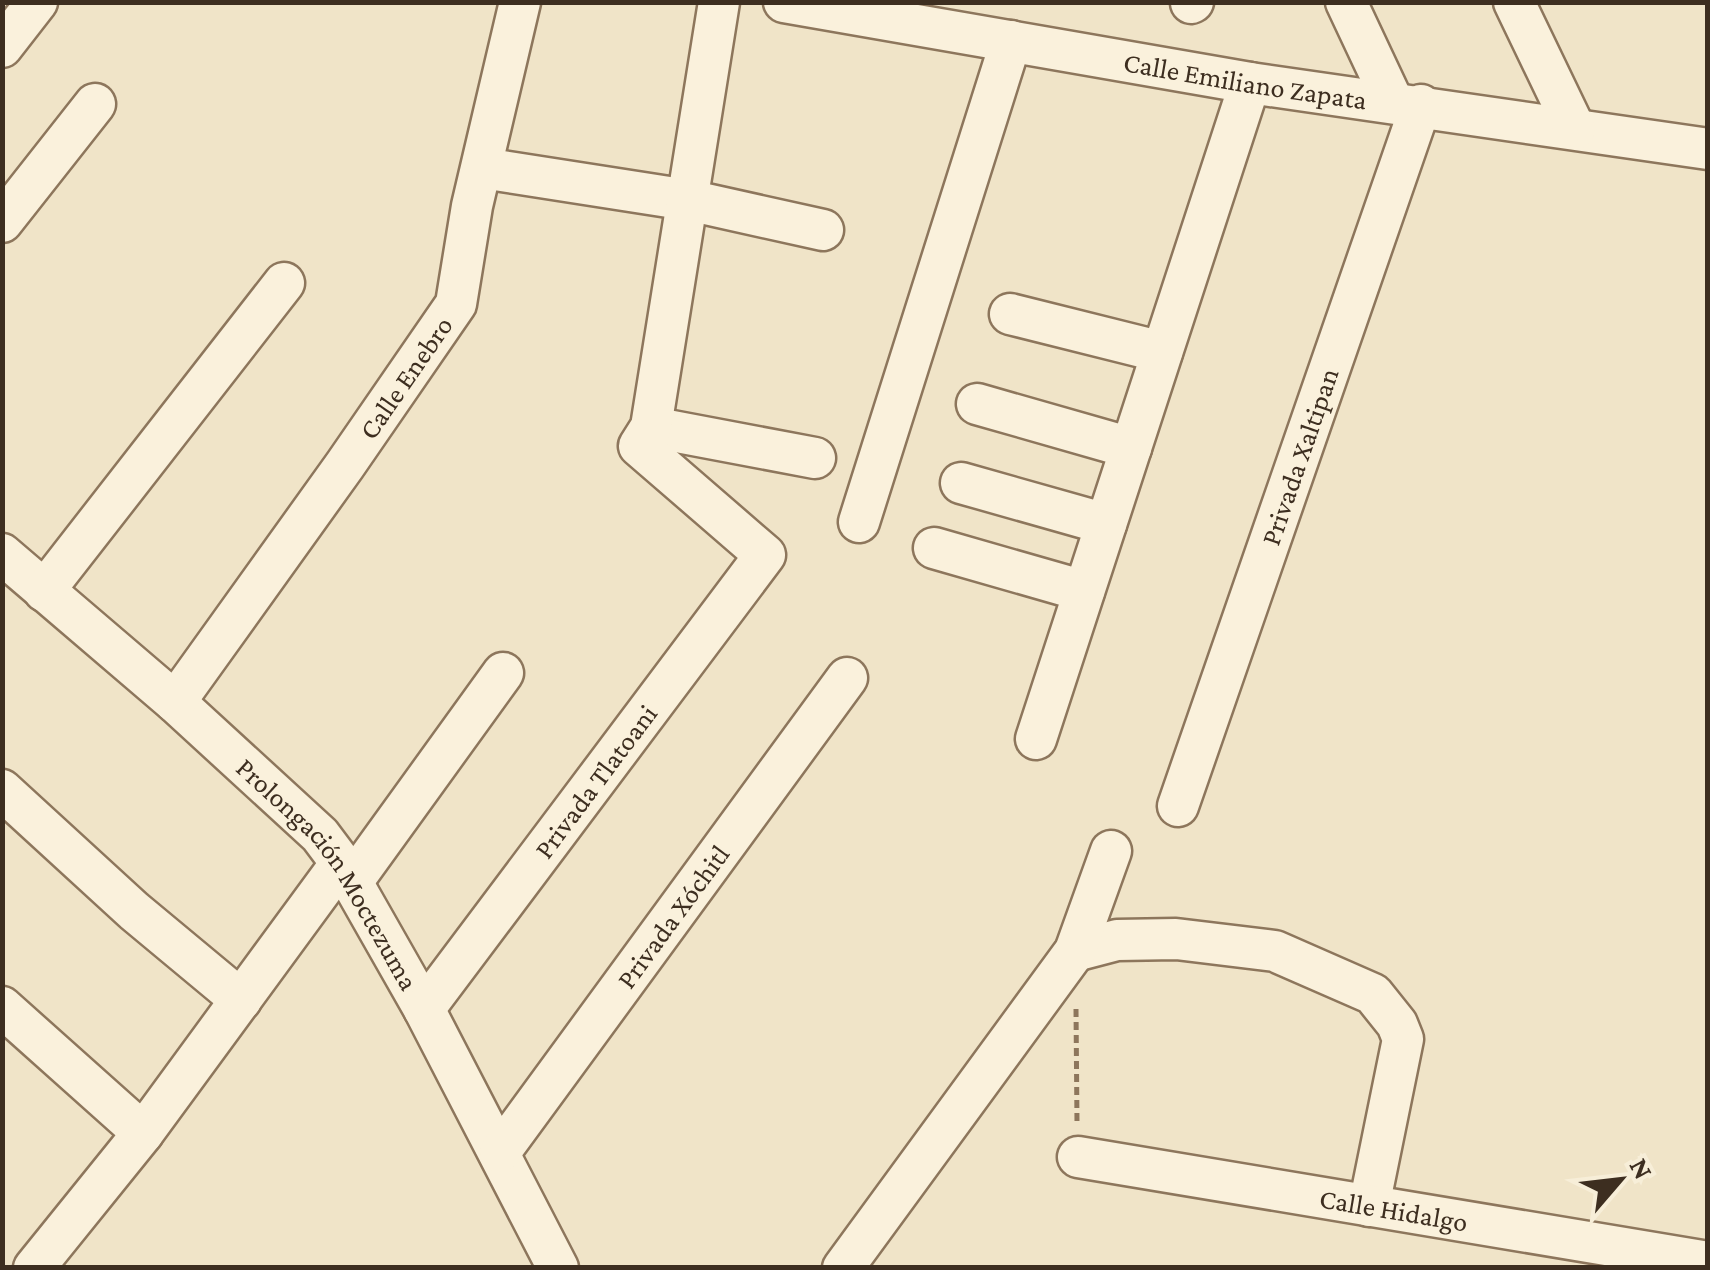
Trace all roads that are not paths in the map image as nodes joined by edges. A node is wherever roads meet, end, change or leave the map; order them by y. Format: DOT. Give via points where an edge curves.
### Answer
graph roads {
  1 [pos="37,2"];
  2 [pos="520,2"];
  3 [pos="720,2"];
  4 [pos="784,2"];
  5 [pos="1346,2"];
  6 [pos="1514,2"];
  7 [pos="1010,41"];
  8 [pos="2,46"];
  9 [pos="1250,83"];
  10 [pos="95,104"];
  11 [pos="1407,104"];
  12 [pos="1575,129"];
  13 [pos="1708,149"];
  14 [pos="482,168"];
  15 [pos="688,200"];
  16 [pos="2,222"];
  17 [pos="823,230"];
  18 [pos="284,283"];
  19 [pos="1010,314"];
  20 [pos="1162,352"];
  21 [pos="977,404"];
  22 [pos="645,437"];
  23 [pos="1131,448"];
  24 [pos="815,458"];
  25 [pos="960,483"];
  26 [pos="859,522"];
  27 [pos="1106,524"];
  28 [pos="934,548"];
  29 [pos="2,554"];
  30 [pos="44,591"];
  31 [pos="1084,591"];
  32 [pos="504,673"];
  33 [pos="846,678"];
  34 [pos="175,702"];
  35 [pos="1036,739"];
  36 [pos="2,790"];
  37 [pos="1178,806"];
  38 [pos="1111,850"];
  39 [pos="347,873"];
  40 [pos="1075,951"];
  41 [pos="241,1000"];
  42 [pos="2,1007"];
  43 [pos="424,1010"];
  44 [pos="144,1133"];
  45 [pos="500,1152"];
  46 [pos="1078,1157"];
  47 [pos="1369,1206"];
  48 [pos="1708,1262"];
  49 [pos="34,1268"];
  50 [pos="558,1268"];
  51 [pos="844,1268"];
  1 -- 8 [label="street"];
  2 -- 14 [label="street, Calle Enebro"];
  3 -- 15 [label="street"];
  4 -- 7 [label="street, Calle Emiliano Zapata"];
  5 -- 11 [label="street"];
  6 -- 12 [label="street"];
  7 -- 9 [label="street, Calle Emiliano Zapata"];
  7 -- 26 [label="street"];
  9 -- 11 [label="street, Calle Emiliano Zapata"];
  9 -- 20 [label="street"];
  10 -- 16 [label="street"];
  11 -- 12 [label="street, Calle Emiliano Zapata"];
  11 -- 37 [label="street, Privada Xaltipan"];
  12 -- 13 [label="street, Calle Emiliano Zapata"];
  14 -- 15 [label="street"];
  14 -- 34 [label="street, Calle Enebro" via="456,304"];
  15 -- 17 [label="street"];
  15 -- 22 [label="street"];
  18 -- 30 [label="street"];
  19 -- 20 [label="street"];
  20 -- 23 [label="street"];
  21 -- 23 [label="street"];
  22 -- 24 [label="street"];
  22 -- 43 [label="street, Privada Tlatoani" via="765,555"];
  23 -- 27 [label="street"];
  25 -- 27 [label="street"];
  27 -- 31 [label="street"];
  28 -- 31 [label="street"];
  29 -- 30 [label="street, Prolongación Moctezuma"];
  30 -- 34 [label="street, Prolongación Moctezuma"];
  31 -- 35 [label="street"];
  32 -- 39 [label="street"];
  33 -- 45 [label="street, Privada Xóchitl"];
  34 -- 39 [label="street, Prolongación Moctezuma" via="320,835"];
  36 -- 41 [label="street"];
  38 -- 40 [label="street"];
  39 -- 41 [label="street"];
  39 -- 43 [label="street, Prolongación Moctezuma"];
  40 -- 47 [label="street" via="1117,940 1176,939 1275,951 1373,994 1403,1039"];
  40 -- 51 [label="street"];
  41 -- 44 [label="street"];
  42 -- 44 [label="street"];
  43 -- 45 [label="street, Prolongación Moctezuma"];
  44 -- 49 [label="street"];
  45 -- 50 [label="street, Prolongación Moctezuma"];
  46 -- 47 [label="street, Calle Hidalgo"];
  47 -- 48 [label="street, Calle Hidalgo"];
}
